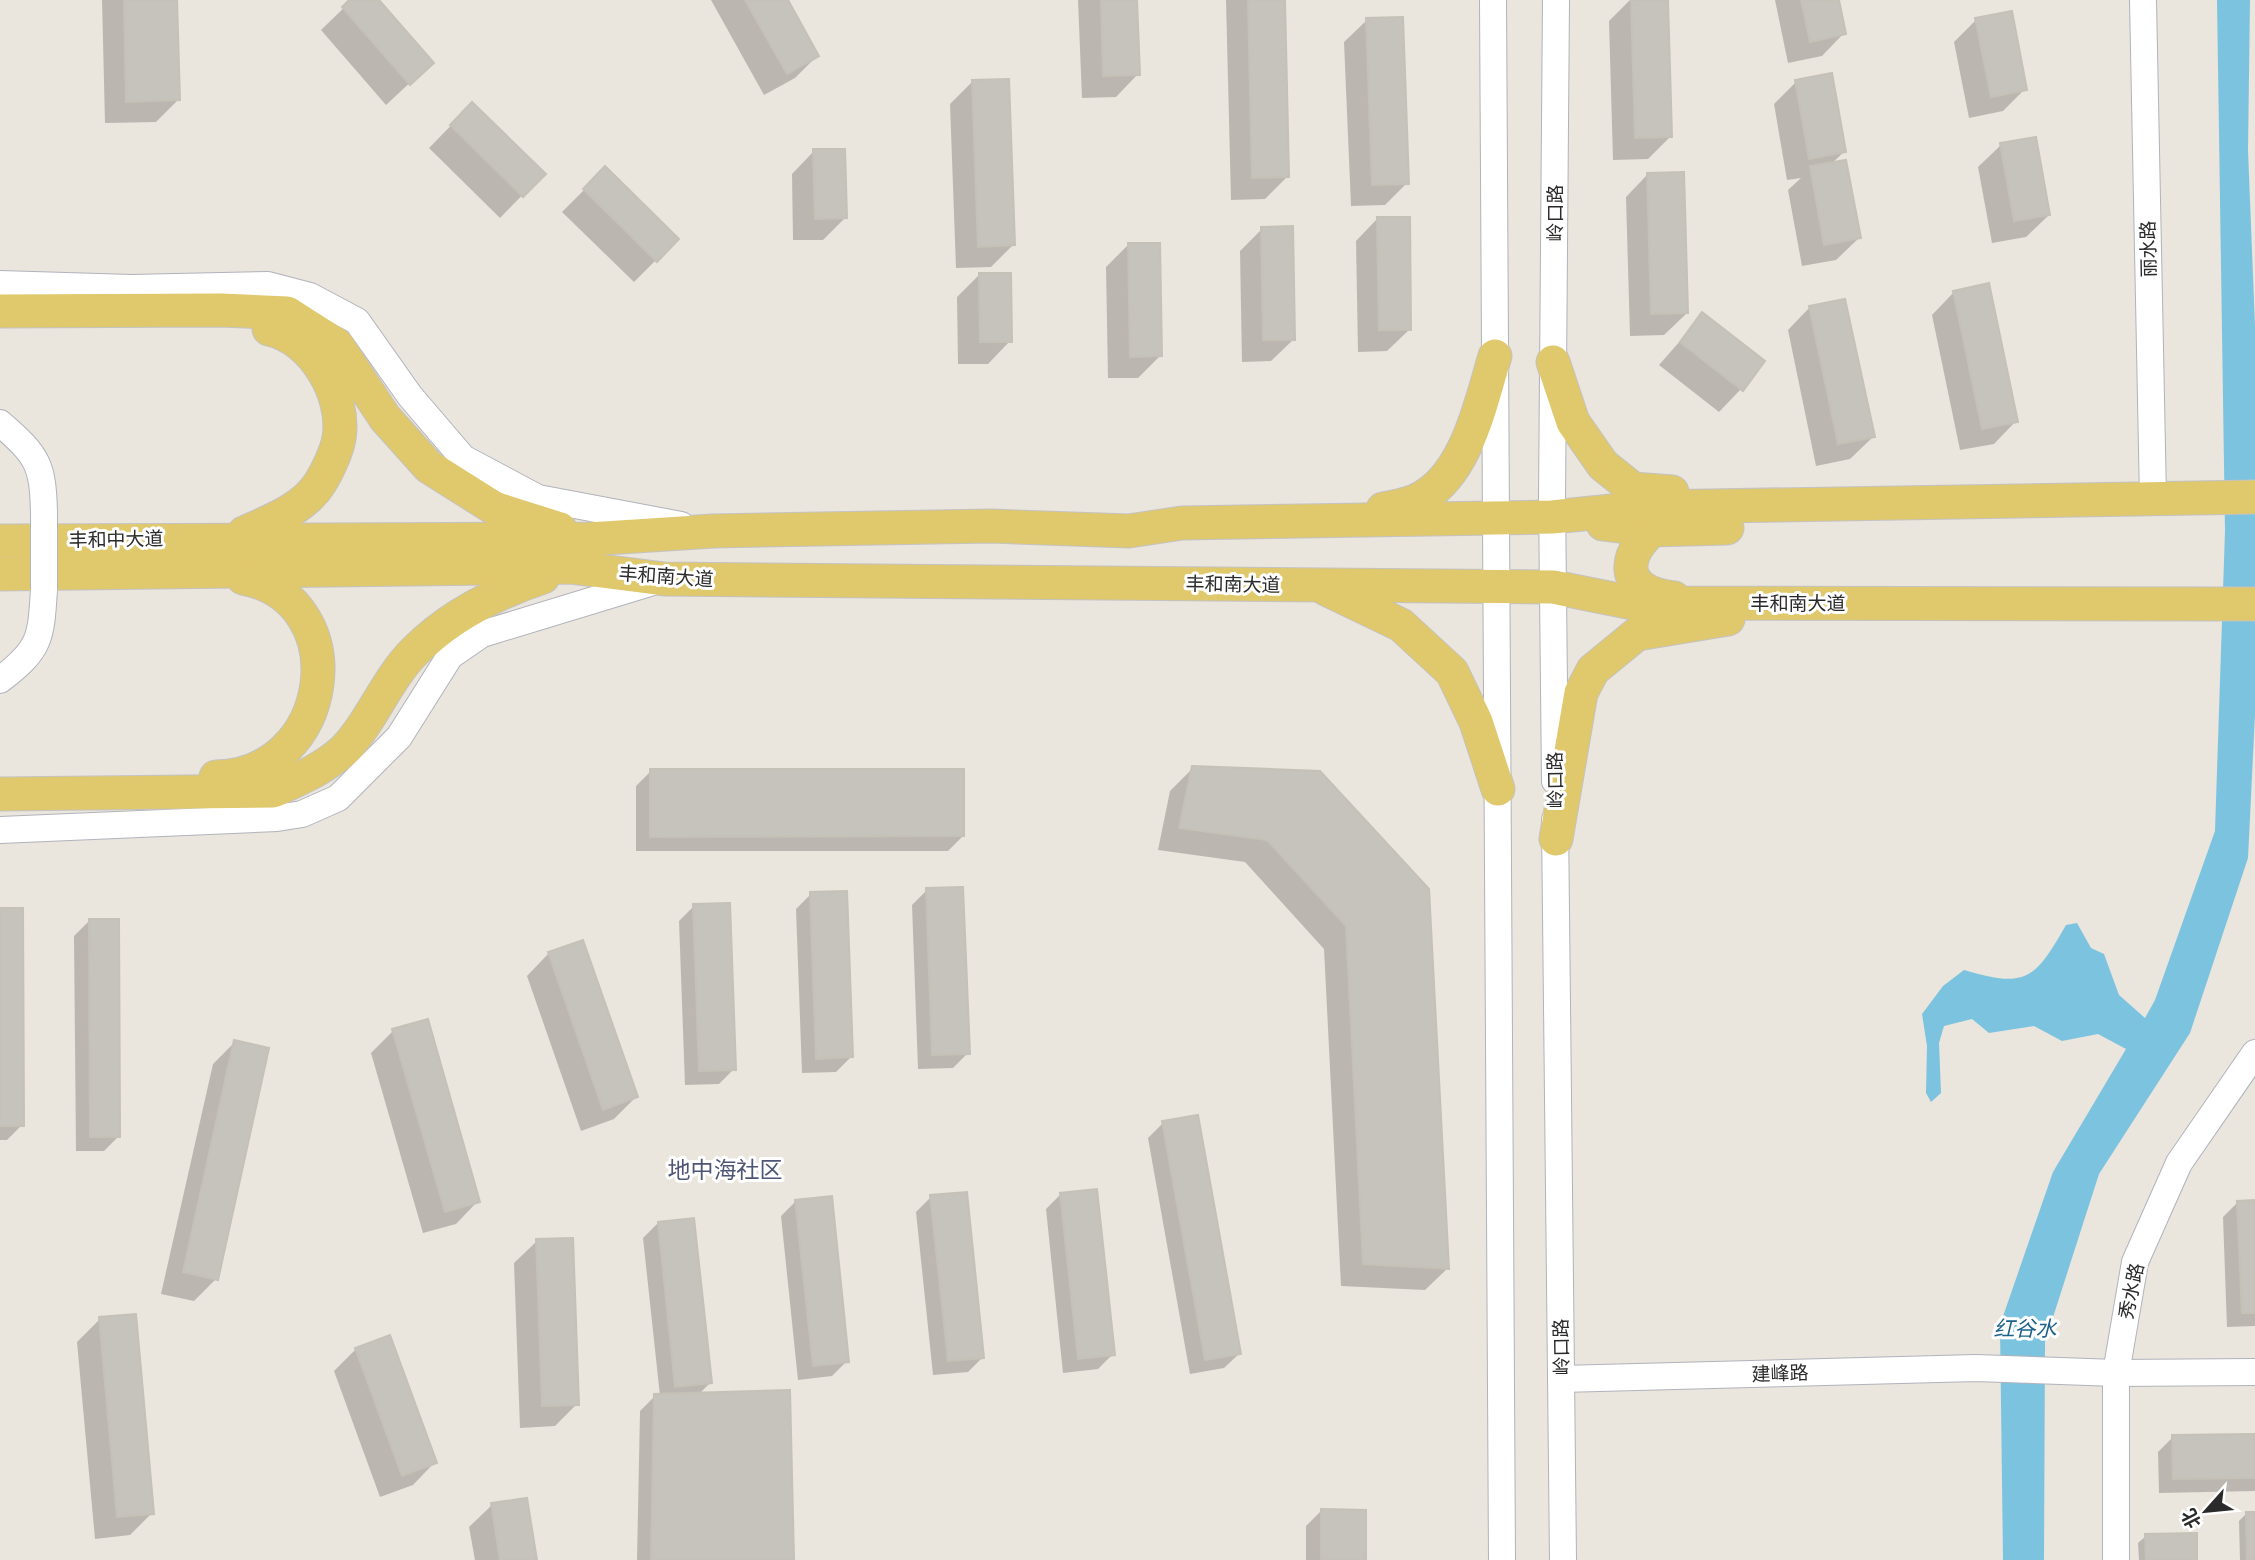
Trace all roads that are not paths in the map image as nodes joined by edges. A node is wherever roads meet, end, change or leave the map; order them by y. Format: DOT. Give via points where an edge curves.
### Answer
graph roads {
  1 [pos="1493,0"];
  2 [pos="1556,0"];
  3 [pos="2143,0"];
  4 [pos="0,284"];
  5 [pos="0,311"];
  6 [pos="0,323"];
  7 [pos="1495,356"];
  8 [pos="1553,362"];
  9 [pos="0,423"];
  10 [pos="2255,497"];
  11 [pos="2153,499"];
  12 [pos="1902,503"];
  13 [pos="1814,504"];
  14 [pos="1714,506"];
  15 [pos="1496,517"];
  16 [pos="1552,517"];
  17 [pos="1347,520"];
  18 [pos="1649,530"];
  19 [pos="713,531"];
  20 [pos="232,538"];
  21 [pos="589,539"];
  22 [pos="0,541"];
  23 [pos="570,567"];
  24 [pos="210,572"];
  25 [pos="0,574"];
  26 [pos="664,579"];
  27 [pos="1317,585"];
  28 [pos="1498,586"];
  29 [pos="1553,587"];
  30 [pos="1717,603"];
  31 [pos="1825,603"];
  32 [pos="2255,604"];
  33 [pos="0,680"];
  34 [pos="0,779"];
  35 [pos="1499,789"];
  36 [pos="0,794"];
  37 [pos="0,830"];
  38 [pos="1556,839"];
  39 [pos="2255,1053"];
  40 [pos="2255,1372"];
  41 [pos="2116,1373"];
  42 [pos="1561,1379"];
  43 [pos="1502,1560"];
  44 [pos="1563,1560"];
  45 [pos="2116,1560"];
  1 -- 7 [label="street"];
  2 -- 8 [label="street, 岭口路"];
  3 -- 11 [label="street, 丽水路"];
  4 -- 19 [label="street" via="131,288 268,285 310,296 357,321 410,396 463,458 538,498"];
  5 -- 21 [label="main road" via="287,313 337,345 385,418 429,467 494,508"];
  6 -- 20 [label="main road" via="230,321 280,332 300,346 324,371 338,401 339,439 319,485 288,513"];
  7 -- 15 [label="street"];
  7 -- 17 [label="main road" via="1470,441 1442,481 1418,500"];
  8 -- 13 [label="main road" via="1573,422 1603,465 1633,489"];
  8 -- 16 [label="street, 岭口路"];
  9 -- 33 [label="street, bridge" via="30,449 43,477 44,514 41,636 23,663"];
  10 -- 11 [label="main road, 丰和南大道"];
  11 -- 12 [label="main road, 丰和南大道"];
  12 -- 13 [label="main road, 丰和南大道"];
  12 -- 18 [label="main road" via="1791,526"];
  13 -- 14 [label="main road, 丰和南大道"];
  14 -- 16 [label="main road, 丰和南大道"];
  14 -- 18 [label="main road" via="1666,519"];
  15 -- 16 [label="main road, 丰和南大道"];
  15 -- 17 [label="main road, 丰和南大道"];
  15 -- 28 [label="street"];
  16 -- 18 [label="main road"];
  16 -- 29 [label="street, 岭口路"];
  17 -- 19 [label="main road, 丰和南大道" via="1182,523 1129,531 991,526"];
  18 -- 30 [label="main road" via="1634,549 1633,578 1650,596"];
  19 -- 21 [label="main road, 丰和南大道"];
  20 -- 21 [label="main road, 丰和南大道"];
  20 -- 22 [label="main road, 丰和中大道"];
  23 -- 24 [label="main road, 丰和南大道"];
  23 -- 26 [label="main road, 丰和南大道"];
  23 -- 36 [label="main road" via="505,590 457,615 413,652 343,751 309,775 273,791"];
  24 -- 25 [label="main road, 丰和中大道"];
  24 -- 34 [label="main road" via="260,581 289,597 313,632 319,681 310,716 287,751 257,769 225,777"];
  26 -- 27 [label="main road, 丰和南大道"];
  26 -- 37 [label="street" via="482,634 450,656 399,737 373,763 338,797 302,814"];
  27 -- 28 [label="main road, 丰和南大道"];
  27 -- 35 [label="main road" via="1401,625 1452,672 1476,722"];
  28 -- 29 [label="main road, 丰和南大道"];
  28 -- 35 [label="street"];
  29 -- 30 [label="main road, 丰和南大道" via="1633,603"];
  29 -- 38 [label="street, 岭口路"];
  30 -- 31 [label="main road, 丰和南大道"];
  31 -- 32 [label="main road, 丰和南大道"];
  31 -- 38 [label="main road" via="1637,634 1593,670 1580,693"];
  35 -- 43 [label="street"];
  38 -- 42 [label="street, 岭口路"];
  39 -- 41 [label="street, 秀水路" via="2179,1163 2135,1262"];
  40 -- 41 [label="street"];
  41 -- 42 [label="street, 建峰路" via="1998,1369"];
  41 -- 45 [label="street, 秀水路"];
  42 -- 44 [label="street, 岭口路"];
}
